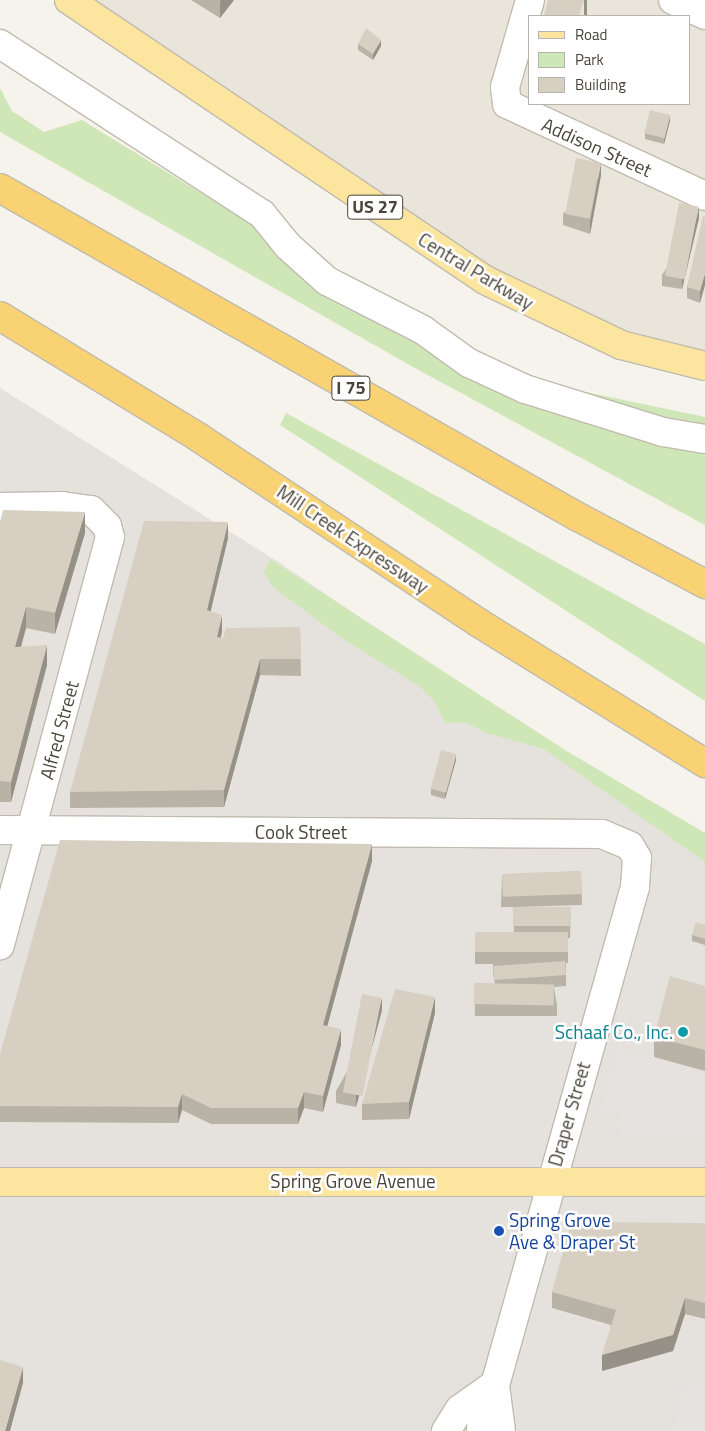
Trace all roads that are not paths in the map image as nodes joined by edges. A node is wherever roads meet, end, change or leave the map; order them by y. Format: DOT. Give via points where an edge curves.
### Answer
graph roads {
  1 [pos="69,0"];
  2 [pos="530,0"];
  3 [pos="673,0"];
  4 [pos="705,15"];
  5 [pos="0,44"];
  6 [pos="0,188"];
  7 [pos="705,196"];
  8 [pos="0,316"];
  9 [pos="705,366"];
  10 [pos="705,439"];
  11 [pos="0,507"];
  12 [pos="705,584"];
  13 [pos="479,624"];
  14 [pos="705,762"];
  15 [pos="705,783"];
  16 [pos="0,830"];
  17 [pos="31,830"];
  18 [pos="602,834"];
  19 [pos="0,945"];
  20 [pos="550,1181"];
  21 [pos="0,1182"];
  22 [pos="705,1182"];
  23 [pos="495,1385"];
  24 [pos="446,1431"];
  25 [pos="481,1431"];
  26 [pos="501,1431"];
  1 -- 9 [label="main road, Central Parkway / US 27" via="485,280 621,345"];
  2 -- 7 [label="street, Addison Street" via="505,87 507,104"];
  3 -- 4 [label="street"];
  5 -- 10 [label="street" via="262,214 288,246 327,281 423,330 469,363 525,389 663,432"];
  6 -- 12 [label="highway, I 75" via="578,516"];
  8 -- 13 [label="highway, Mill Creek Expressway" via="198,437"];
  11 -- 17 [label="street, Alfred Street" via="62,506 91,510 107,526 108,550"];
  13 -- 14 [label="highway, Mill Creek Expressway"];
  13 -- 15 [label="highway"];
  16 -- 17 [label="street, Cook Street"];
  17 -- 18 [label="street, Cook Street"];
  17 -- 19 [label="street, Alfred Street"];
  18 -- 20 [label="street, Draper Street" via="615,836 630,846 637,858 635,887"];
  20 -- 21 [label="main road, Spring Grove Avenue"];
  20 -- 22 [label="main road, Spring Grove Avenue"];
  20 -- 23 [label="street, Draper Street"];
  23 -- 24 [label="street" via="483,1389 460,1409"];
  23 -- 25 [label="street" via="482,1405"];
  23 -- 26 [label="street"];
}
